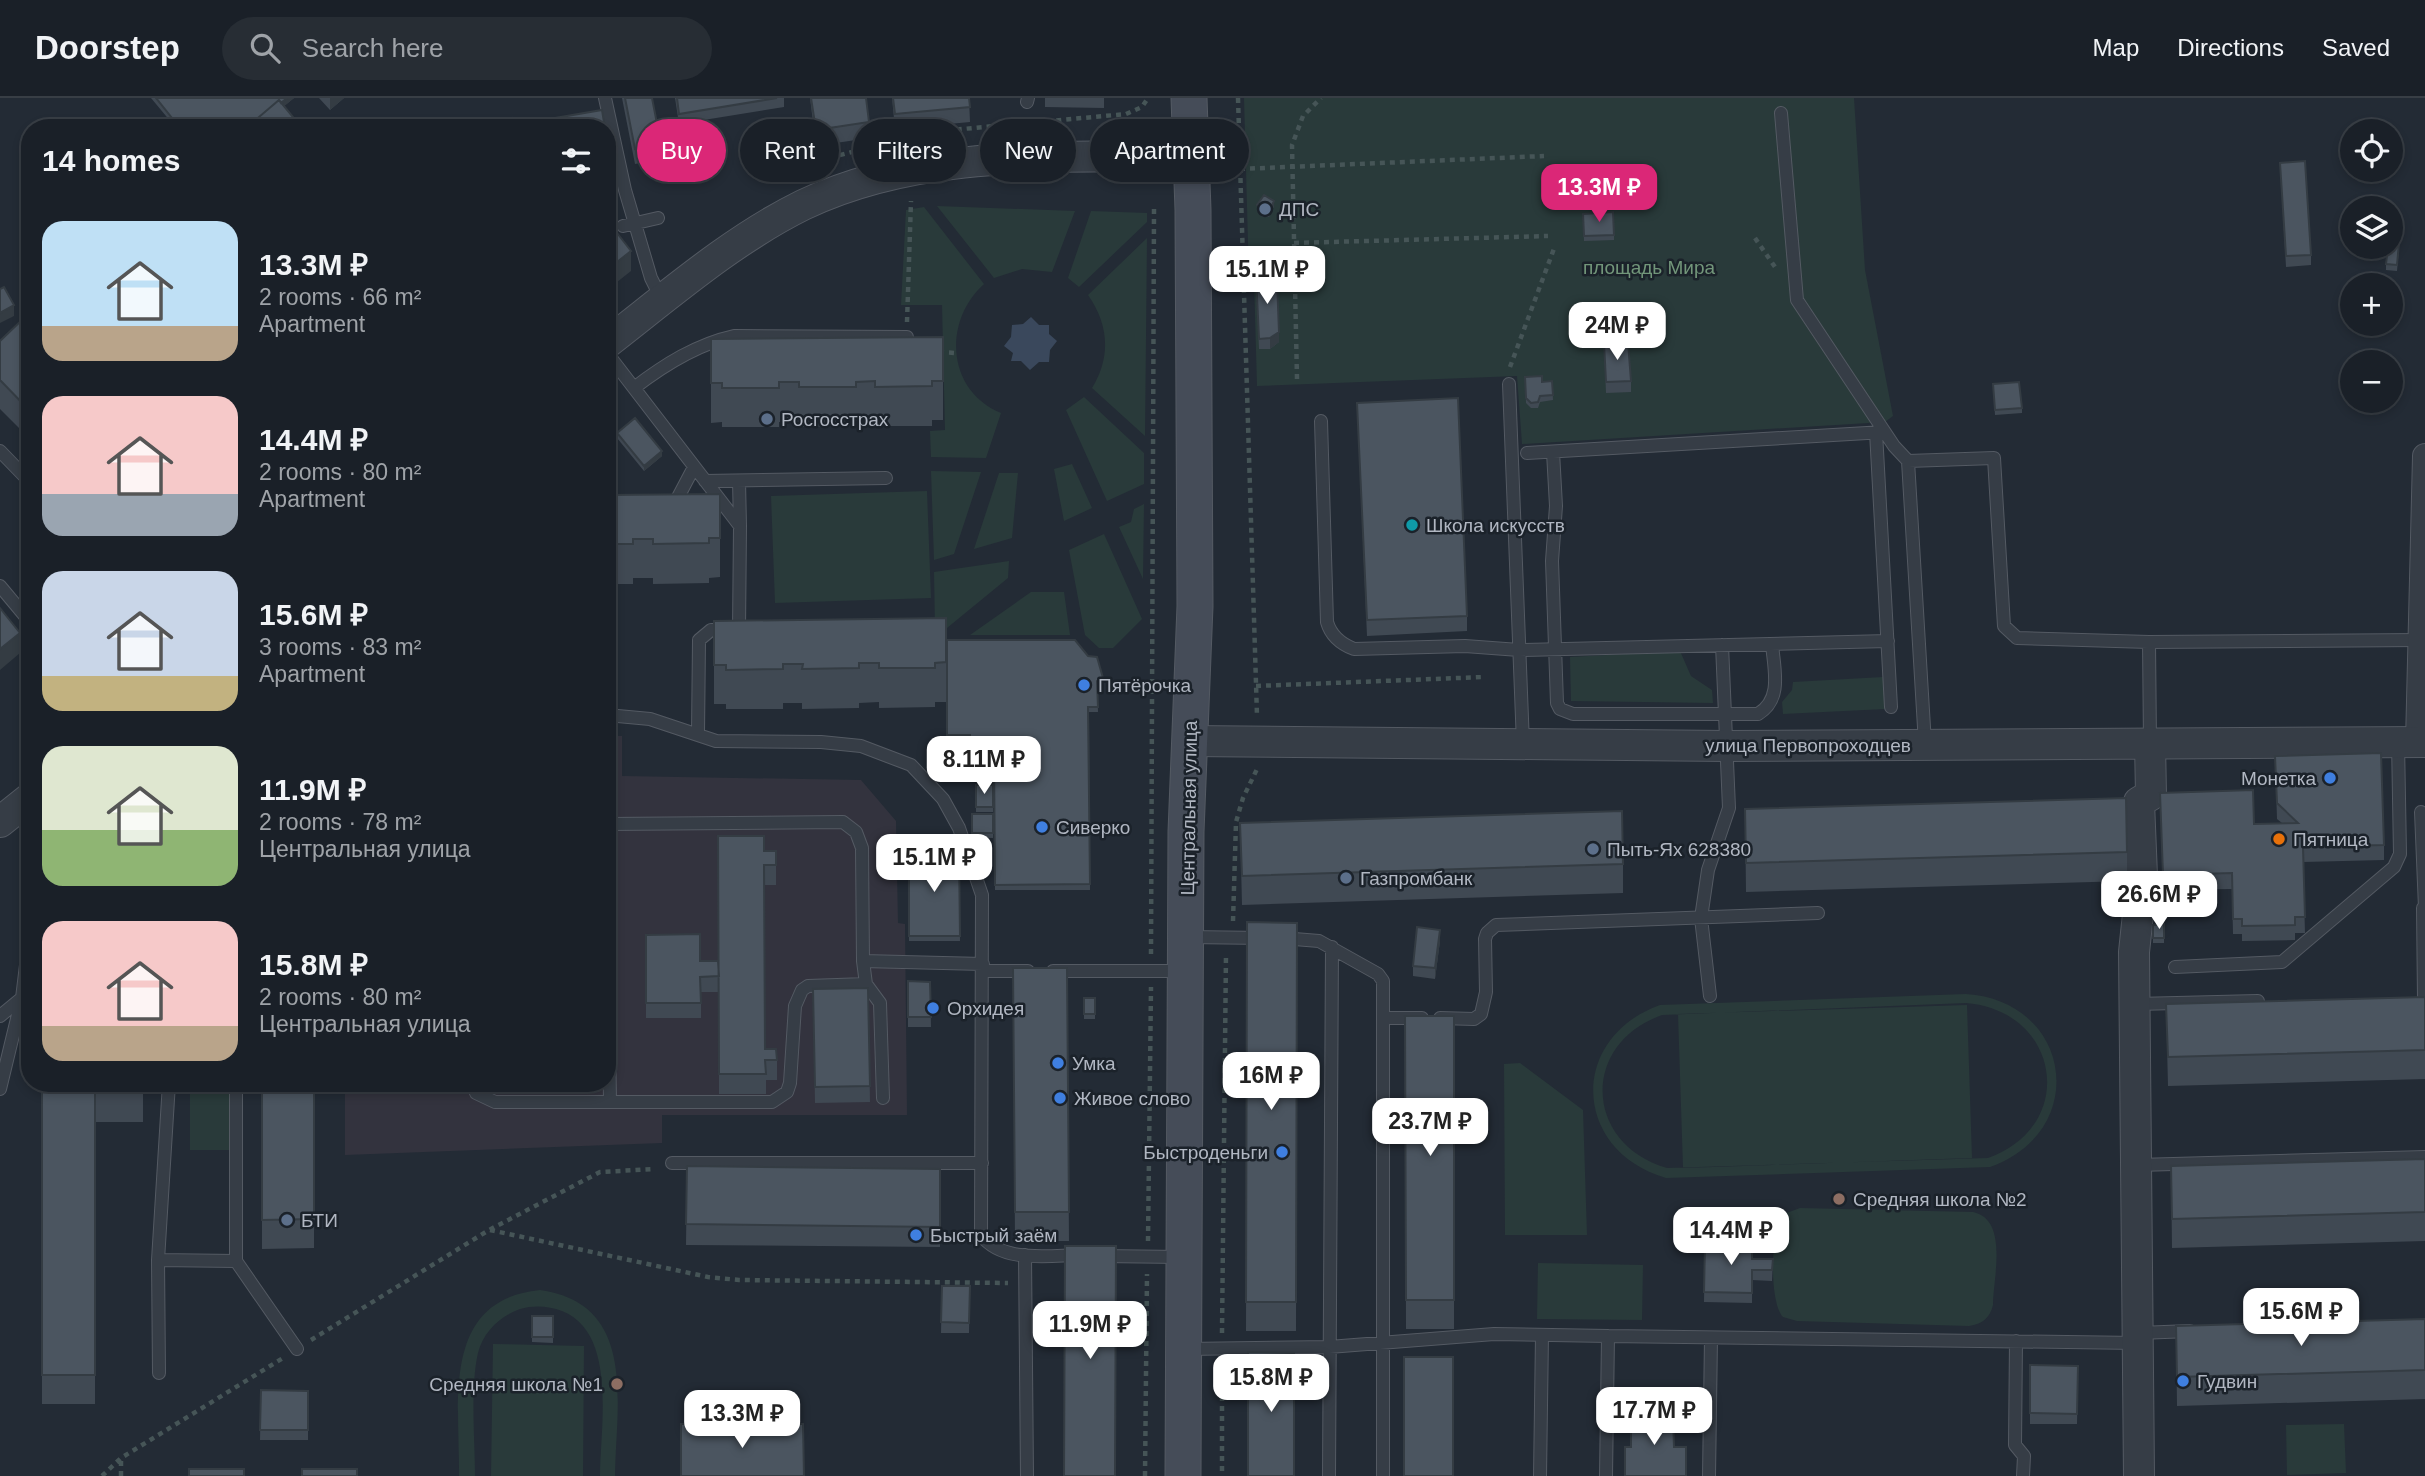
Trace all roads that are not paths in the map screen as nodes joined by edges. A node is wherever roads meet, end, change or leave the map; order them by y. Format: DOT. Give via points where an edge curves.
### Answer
graph roads {
  1 [pos="605,98"];
  2 [pos="1189,98"];
  3 [pos="1781,113"];
  4 [pos="609,119"];
  5 [pos="1190,119"];
  6 [pos="616,156"];
  7 [pos="1090,158"];
  8 [pos="1191,182"];
  9 [pos="657,218"];
  10 [pos="629,225"];
  11 [pos="662,300"];
  12 [pos="616,336"];
  13 [pos="907,337"];
  14 [pos="616,365"];
  15 [pos="1509,384"];
  16 [pos="634,388"];
  17 [pos="1321,421"];
  18 [pos="1880,432"];
  19 [pos="0,451"];
  20 [pos="1553,452"];
  21 [pos="1527,453"];
  22 [pos="2425,456"];
  23 [pos="1908,461"];
  24 [pos="694,467"];
  25 [pos="21,473"];
  26 [pos="886,478"];
  27 [pos="705,481"];
  28 [pos="738,481"];
  29 [pos="675,503"];
  30 [pos="740,526"];
  31 [pos="0,586"];
  32 [pos="21,611"];
  33 [pos="753,629"];
  34 [pos="739,630"];
  35 [pos="2420,640"];
  36 [pos="1888,641"];
  37 [pos="2149,642"];
  38 [pos="1772,644"];
  39 [pos="1722,645"];
  40 [pos="1555,649"];
  41 [pos="1519,650"];
  42 [pos="1891,707"];
  43 [pos="1723,712"];
  44 [pos="616,716"];
  45 [pos="698,733"];
  46 [pos="1190,741"];
  47 [pos="2414,742"];
  48 [pos="2150,743"];
  49 [pos="1925,744"];
  50 [pos="1523,746"];
  51 [pos="1727,746"];
  52 [pos="2399,812"];
  53 [pos="2423,812"];
  54 [pos="616,824"];
  55 [pos="2424,908"];
  56 [pos="1818,913"];
  57 [pos="1701,918"];
  58 [pos="1186,937"];
  59 [pos="1332,947"];
  60 [pos="863,961"];
  61 [pos="983,967"];
  62 [pos="2175,967"];
  63 [pos="1186,971"];
  64 [pos="866,984"];
  65 [pos="1710,996"];
  66 [pos="21,999"];
  67 [pos="2410,999"];
  68 [pos="2425,999"];
  69 [pos="2273,1001"];
  70 [pos="21,1002"];
  71 [pos="2136,1004"];
  72 [pos="0,1016"];
  73 [pos="1384,1018"];
  74 [pos="0,1089"];
  75 [pos="168,1092"];
  76 [pos="236,1092"];
  77 [pos="476,1092"];
  78 [pos="610,1092"];
  79 [pos="883,1098"];
  80 [pos="610,1101"];
  81 [pos="2425,1157"];
  82 [pos="672,1163"];
  83 [pos="982,1163"];
  84 [pos="2138,1165"];
  85 [pos="1025,1255"];
  86 [pos="1184,1257"];
  87 [pos="158,1260"];
  88 [pos="236,1261"];
  89 [pos="2207,1331"];
  90 [pos="1542,1335"];
  91 [pos="1608,1336"];
  92 [pos="1711,1338"];
  93 [pos="2139,1338"];
  94 [pos="2016,1341"];
  95 [pos="1384,1343"];
  96 [pos="1329,1347"];
  97 [pos="297,1349"];
  98 [pos="1184,1349"];
  99 [pos="159,1373"];
  100 [pos="1027,1476"];
  101 [pos="1183,1476"];
  102 [pos="1329,1476"];
  103 [pos="1383,1476"];
  104 [pos="1540,1476"];
  105 [pos="1606,1476"];
  106 [pos="1709,1476"];
  107 [pos="2023,1476"];
  108 [pos="2139,1476"];
  1 -- 4 [label="lane"];
  2 -- 5 [label="main road, Центральная улица"];
  3 -- 18 [label="lane" via="1797,300"];
  6 -- 10 [label="lane"];
  7 -- 11 [label="street" via="994,160 879,178 802,205"];
  8 -- 46 [label="main road, Центральная улица" via="1195,606"];
  9 -- 10 [label="lane"];
  10 -- 11 [label="lane"];
  11 -- 12 [label="street"];
  13 -- 16 [label="lane" via="734,336 674,360"];
  14 -- 16 [label="lane"];
  15 -- 41 [label="lane"];
  16 -- 24 [label="lane"];
  17 -- 41 [label="lane" via="1327,622 1337,639 1354,649 1465,646"];
  18 -- 20 [label="lane"];
  18 -- 23 [label="lane"];
  18 -- 36 [label="lane"];
  19 -- 25 [label="lane"];
  20 -- 21 [label="lane"];
  20 -- 40 [label="lane"];
  22 -- 35 [label="street"];
  23 -- 37 [label="lane" via="1994,458 2004,626 2009,634 2027,641"];
  23 -- 49 [label="lane"];
  24 -- 27 [label="lane"];
  24 -- 29 [label="lane"];
  26 -- 28 [label="lane"];
  27 -- 28 [label="lane"];
  27 -- 30 [label="lane" via="716,503"];
  28 -- 30 [label="lane"];
  30 -- 34 [label="lane"];
  31 -- 32 [label="lane"];
  33 -- 34 [label="lane"];
  34 -- 45 [label="lane" via="711,630 699,640"];
  35 -- 37 [label="lane"];
  35 -- 47 [label="street"];
  36 -- 38 [label="lane"];
  36 -- 42 [label="lane"];
  37 -- 48 [label="lane"];
  38 -- 39 [label="lane"];
  38 -- 43 [label="lane" via="1772,702 1758,714"];
  39 -- 40 [label="lane"];
  39 -- 43 [label="lane"];
  40 -- 41 [label="lane"];
  40 -- 43 [label="lane" via="1557,703 1566,713"];
  41 -- 50 [label="lane"];
  43 -- 51 [label="lane"];
  44 -- 45 [label="lane" via="650,719"];
  45 -- 61 [label="lane" via="716,741 842,743 911,765 943,799 976,874 982,895"];
  46 -- 50 [label="street, улица Первопроходцев"];
  46 -- 58 [label="main road, Центральная улица"];
  47 -- 48 [label="street, улица Первопроходцев"];
  47 -- 52 [label="lane"];
  48 -- 49 [label="street, улица Первопроходцев"];
  48 -- 71 [label="street" via="2158,794 2139,802 2142,876 2134,952"];
  49 -- 51 [label="street, улица Первопроходцев"];
  50 -- 51 [label="street, улица Первопроходцев"];
  51 -- 57 [label="lane" via="1729,808 1708,870"];
  52 -- 53 [label="lane"];
  52 -- 62 [label="lane" via="2400,854 2394,867 2290,957 2270,964"];
  53 -- 55 [label="lane"];
  54 -- 60 [label="lane" via="843,822 856,832 862,848"];
  55 -- 68 [label="lane"];
  56 -- 57 [label="lane"];
  57 -- 65 [label="lane"];
  57 -- 73 [label="lane" via="1496,925 1485,939 1486,992 1481,1014 1474,1018"];
  58 -- 59 [label="lane" via="1307,939"];
  58 -- 63 [label="main road, Центральная улица"];
  59 -- 73 [label="lane" via="1378,974 1383,981"];
  59 -- 96 [label="lane"];
  60 -- 61 [label="lane"];
  60 -- 64 [label="lane"];
  61 -- 63 [label="lane"];
  61 -- 83 [label="lane"];
  63 -- 86 [label="main road, Центральная улица"];
  64 -- 79 [label="lane" via="880,1003"];
  64 -- 80 [label="lane" via="802,990 795,1006 790,1083 780,1099"];
  66 -- 72 [label="lane"];
  67 -- 68 [label="lane"];
  69 -- 71 [label="lane"];
  70 -- 74 [label="lane"];
  71 -- 84 [label="street"];
  73 -- 95 [label="lane"];
  75 -- 87 [label="lane"];
  76 -- 88 [label="lane"];
  77 -- 80 [label="lane" via="495,1102"];
  78 -- 80 [label="lane"];
  81 -- 84 [label="lane"];
  82 -- 83 [label="lane"];
  83 -- 85 [label="lane" via="981,1235 996,1249"];
  84 -- 93 [label="street"];
  85 -- 86 [label="lane"];
  85 -- 100 [label="lane"];
  86 -- 98 [label="main road, Центральная улица"];
  87 -- 88 [label="lane"];
  87 -- 99 [label="lane"];
  88 -- 97 [label="lane"];
  89 -- 93 [label="lane"];
  90 -- 91 [label="lane"];
  90 -- 95 [label="lane"];
  90 -- 104 [label="lane"];
  91 -- 92 [label="lane"];
  91 -- 105 [label="lane"];
  92 -- 94 [label="lane"];
  92 -- 106 [label="lane"];
  93 -- 94 [label="lane"];
  93 -- 108 [label="street"];
  94 -- 107 [label="lane" via="2015,1446 2024,1456"];
  95 -- 96 [label="lane"];
  95 -- 103 [label="lane"];
  96 -- 98 [label="lane"];
  96 -- 102 [label="lane"];
  98 -- 101 [label="main road, Центральная улица"];
}
